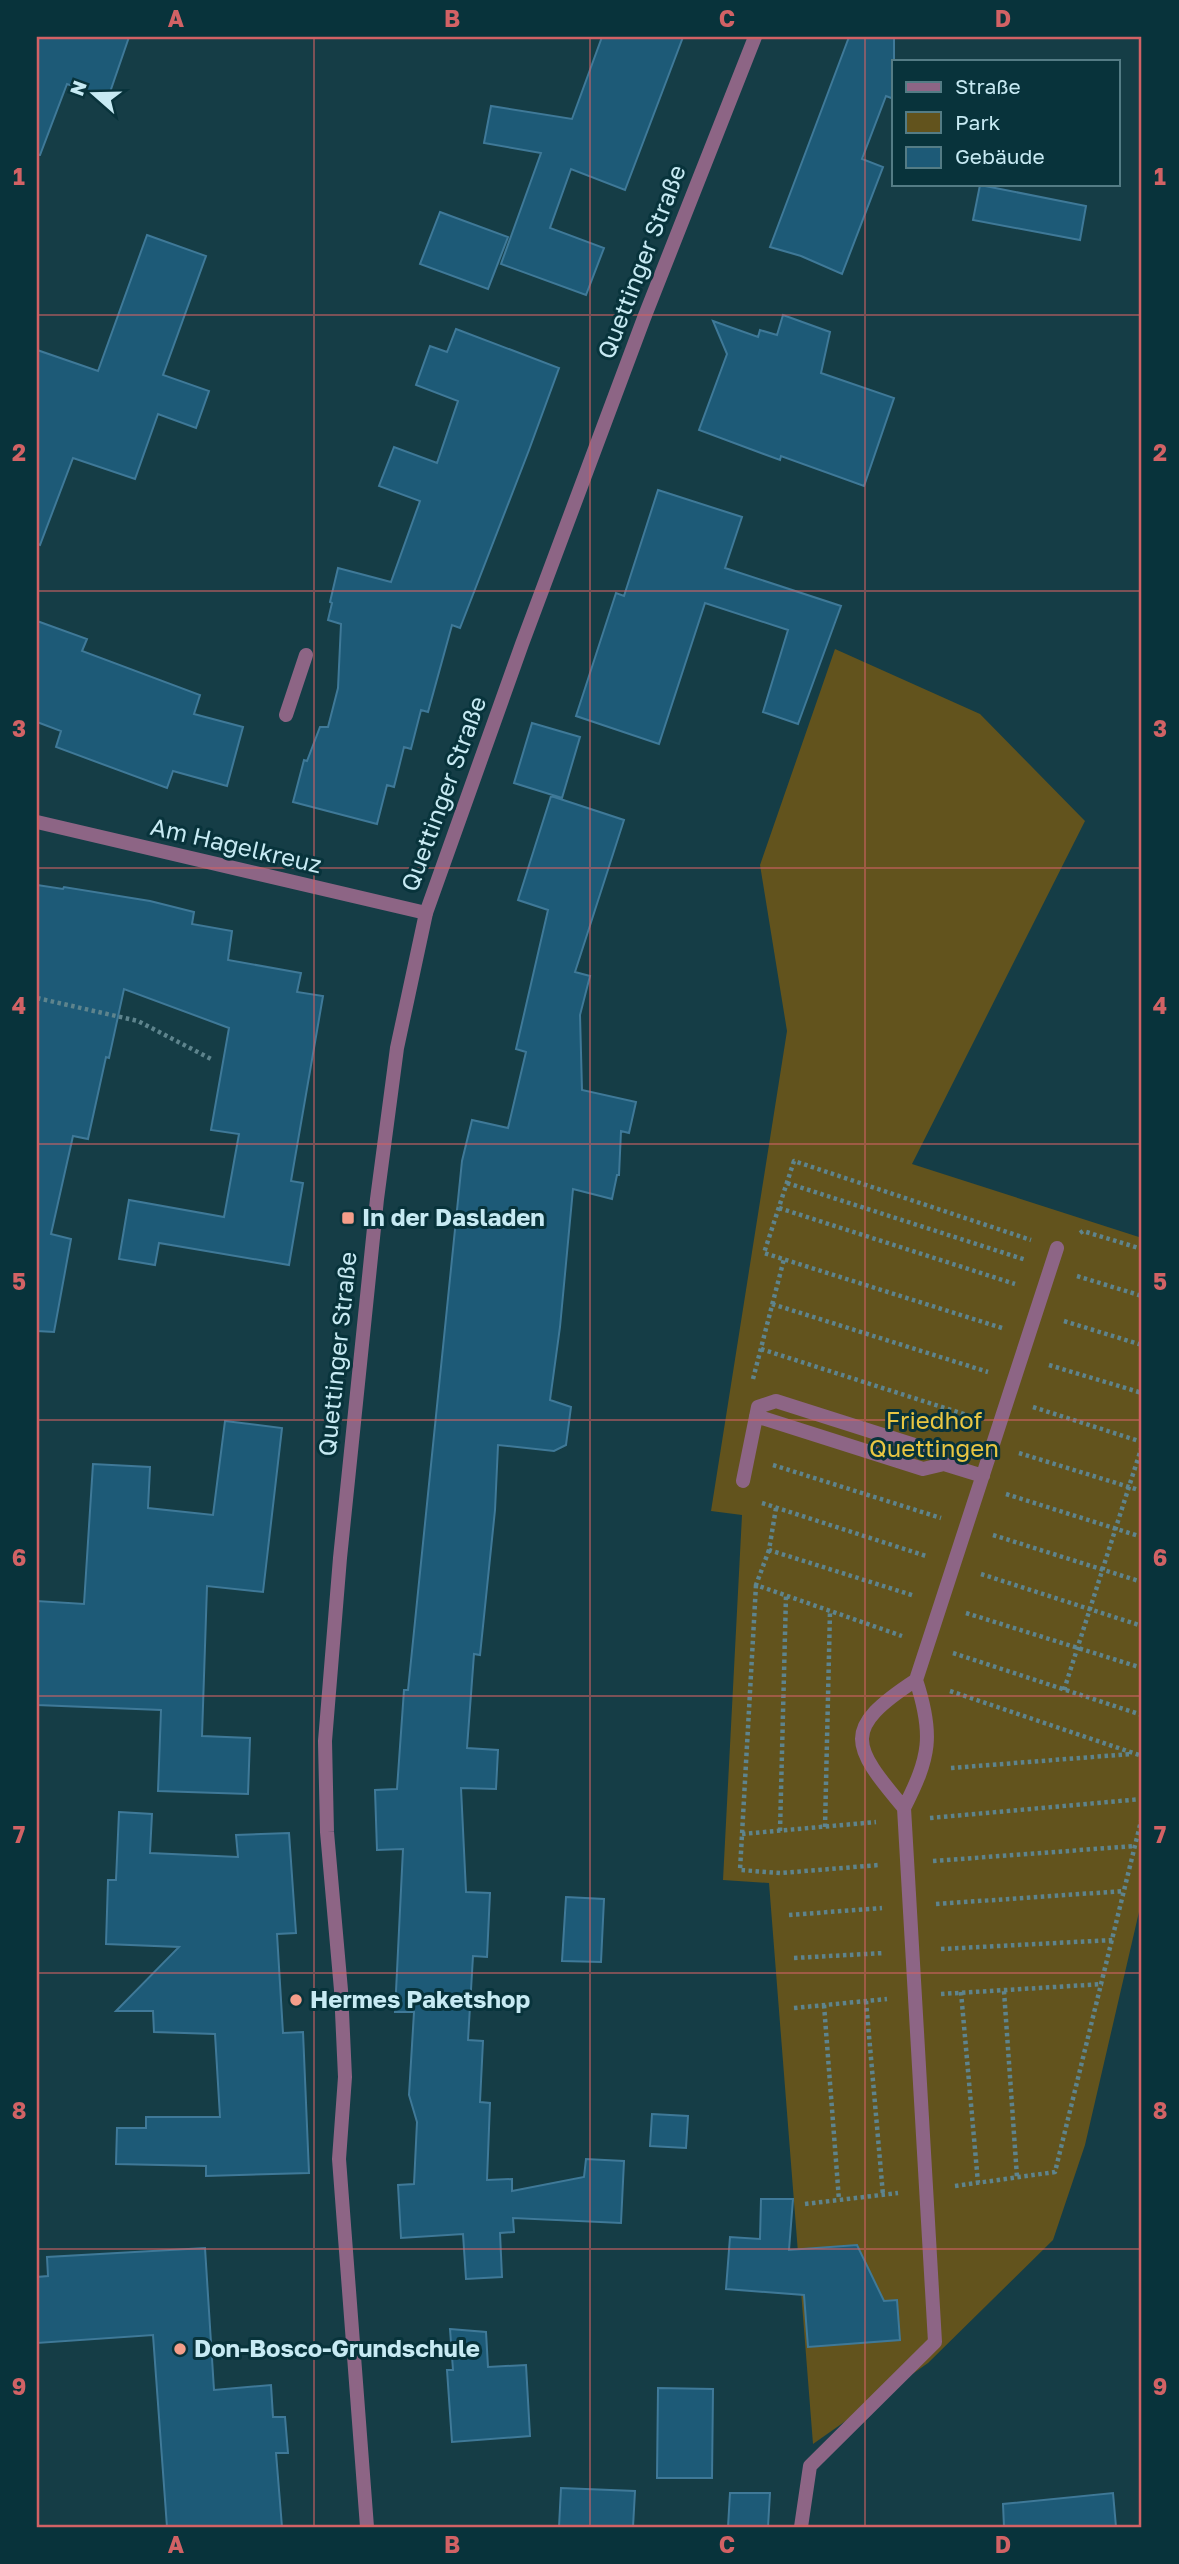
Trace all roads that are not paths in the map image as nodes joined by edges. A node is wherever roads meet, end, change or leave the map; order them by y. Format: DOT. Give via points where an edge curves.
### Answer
graph roads {
  1 [pos="755,37"];
  2 [pos="306,655"];
  3 [pos="286,715"];
  4 [pos="37,822"];
  5 [pos="426,913"];
  6 [pos="1057,1248"];
  7 [pos="757,1411"];
  8 [pos="944,1464"];
  9 [pos="743,1481"];
  10 [pos="982,1481"];
  11 [pos="916,1680"];
  12 [pos="905,1814"];
  13 [pos="367,2527"];
  14 [pos="801,2527"];
  1 -- 5 [label="street, Quettinger Straße" via="605,422"];
  2 -- 3 [label="street"];
  4 -- 5 [label="street, Am Hagelkreuz"];
  5 -- 13 [label="street, Quettinger Straße" via="397,1048 377,1199 325,1741 345,2077 339,2159"];
  6 -- 10 [label="street"];
  7 -- 8 [label="street" via="923,1469"];
  7 -- 8 [label="street" via="776,1401 930,1450"];
  7 -- 9 [label="street"];
  8 -- 10 [label="street"];
  10 -- 11 [label="street"];
  11 -- 12 [label="street" via="928,1724 928,1743"];
  11 -- 12 [label="street" via="872,1713 862,1729 865,1757"];
  12 -- 14 [label="street" via="935,2342 810,2466"];
}
